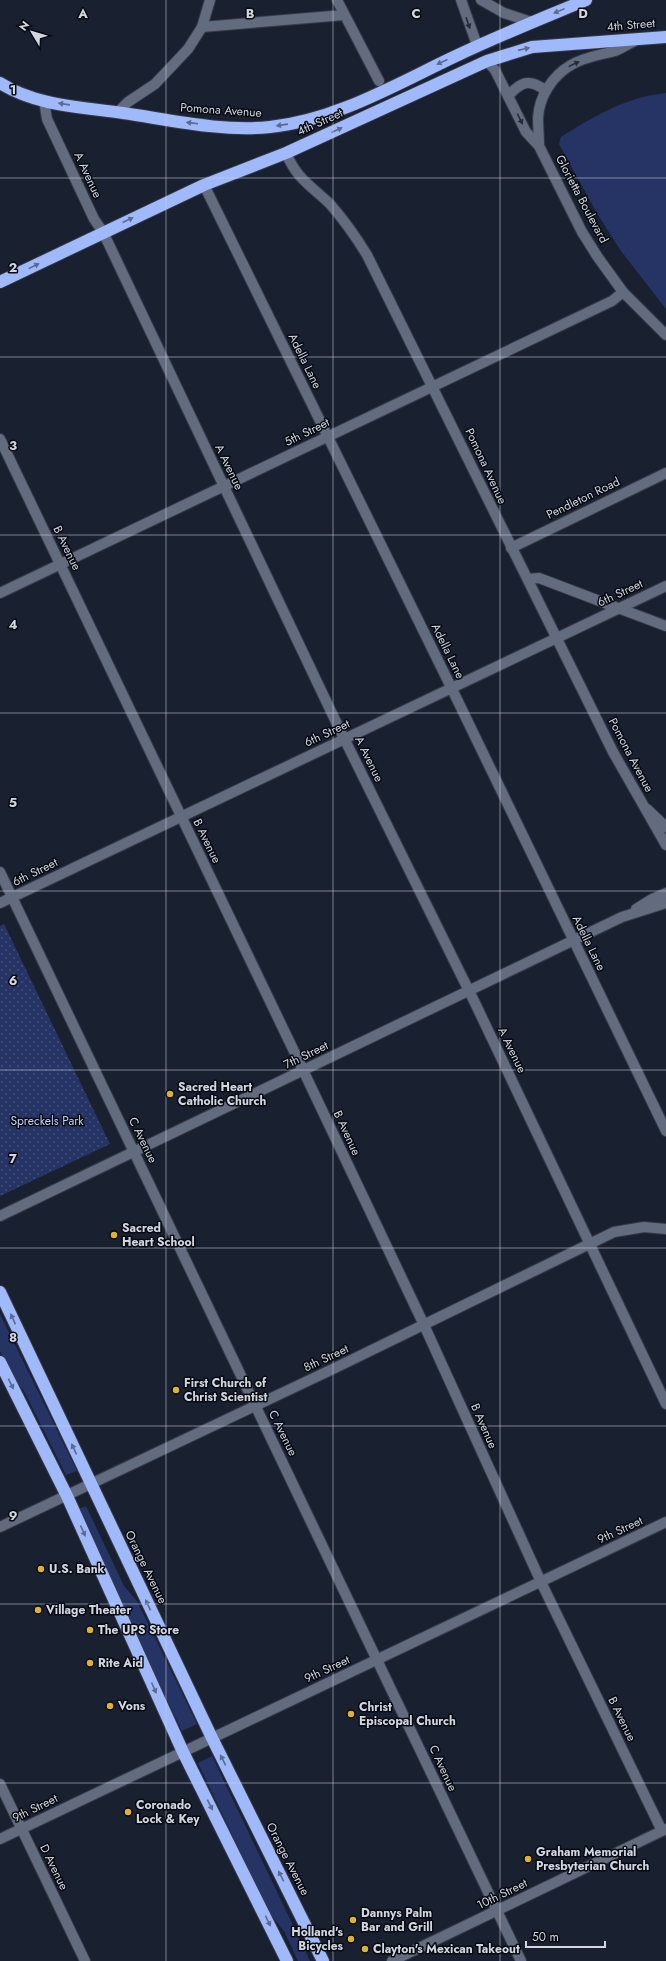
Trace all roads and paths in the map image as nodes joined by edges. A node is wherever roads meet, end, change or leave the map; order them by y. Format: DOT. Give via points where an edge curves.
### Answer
graph roads {
  1 [pos="210,0"];
  2 [pos="337,0"];
  3 [pos="461,0"];
  4 [pos="481,0"];
  5 [pos="586,0"];
  6 [pos="344,15"];
  7 [pos="531,22"];
  8 [pos="202,26"];
  9 [pos="666,37"];
  10 [pos="638,39"];
  11 [pos="477,46"];
  12 [pos="487,61"];
  13 [pos="380,81"];
  14 [pos="0,83"];
  15 [pos="545,90"];
  16 [pos="508,96"];
  17 [pos="44,102"];
  18 [pos="118,112"];
  19 [pos="540,146"];
  20 [pos="286,153"];
  21 [pos="204,185"];
  22 [pos="103,232"];
  23 [pos="0,282"];
  24 [pos="623,292"];
  25 [pos="666,335"];
  26 [pos="432,386"];
  27 [pos="328,437"];
  28 [pos="0,440"];
  29 [pos="666,472"];
  30 [pos="224,486"];
  31 [pos="511,548"];
  32 [pos="60,564"];
  33 [pos="528,579"];
  34 [pos="666,586"];
  35 [pos="0,593"];
  36 [pos="618,608"];
  37 [pos="666,626"];
  38 [pos="556,637"];
  39 [pos="451,687"];
  40 [pos="345,739"];
  41 [pos="642,805"];
  42 [pos="181,817"];
  43 [pos="666,827"];
  44 [pos="666,834"];
  45 [pos="666,845"];
  46 [pos="0,872"];
  47 [pos="666,893"];
  48 [pos="12,898"];
  49 [pos="666,903"];
  50 [pos="0,904"];
  51 [pos="622,917"];
  52 [pos="573,941"];
  53 [pos="469,991"];
  54 [pos="303,1070"];
  55 [pos="666,1131"];
  56 [pos="134,1152"];
  57 [pos="0,1216"];
  58 [pos="666,1229"];
  59 [pos="590,1244"];
  60 [pos="0,1292"];
  61 [pos="424,1324"];
  62 [pos="0,1362"];
  63 [pos="666,1404"];
  64 [pos="255,1405"];
  65 [pos="90,1484"];
  66 [pos="67,1496"];
  67 [pos="666,1522"];
  68 [pos="0,1527"];
  69 [pos="541,1582"];
  70 [pos="377,1660"];
  71 [pos="212,1738"];
  72 [pos="183,1752"];
  73 [pos="0,1784"];
  74 [pos="22,1829"];
  75 [pos="665,1833"];
  76 [pos="0,1839"];
  77 [pos="497,1911"];
  78 [pos="85,1961"];
  79 [pos="287,1961"];
  80 [pos="323,1961"];
  81 [pos="392,1961"];
  82 [pos="521,1961"];
  1 -- 8 [label="street"];
  2 -- 6 [label="street"];
  3 -- 11 [label="street, one-way"];
  4 -- 7 [label="street" via="504,13"];
  5 -- 7 [label="highway, one-way"];
  6 -- 8 [label="street"];
  6 -- 13 [label="street"];
  7 -- 11 [label="highway"];
  8 -- 18 [label="street" via="188,49 168,71"];
  9 -- 10 [label="highway, 4th Street"];
  12 -- 10 [label="highway, 4th Street, one-way" via="532,47"];
  15 -- 10 [label="street, Glorietta Boulevard, one-way" via="570,65 616,50"];
  11 -- 18 [label="highway, Pomona Avenue, one-way" via="344,108 289,124 250,128"];
  12 -- 16 [label="street, Glorietta Boulevard" via="495,70"];
  20 -- 12 [label="highway, 4th Street, one-way"];
  14 -- 17 [label="highway, Pomona Avenue" via="14,92"];
  15 -- 16 [label="street" via="530,82 521,84"];
  15 -- 19 [label="street, Glorietta Boulevard" via="538,119"];
  16 -- 19 [label="street, Glorietta Boulevard, one-way" via="526,132"];
  18 -- 17 [label="highway, Pomona Avenue, one-way"];
  17 -- 22 [label="street, A Avenue" via="47,119"];
  19 -- 24 [label="street, Glorietta Boulevard" via="582,232"];
  20 -- 21 [label="highway, 4th Street"];
  20 -- 26 [label="street, Pomona Avenue" via="292,168 300,178 330,204 354,233"];
  22 -- 21 [label="highway, 4th Street, one-way"];
  21 -- 27 [label="street, Adella Lane"];
  23 -- 22 [label="highway, 4th Street, one-way"];
  22 -- 30 [label="street, A Avenue"];
  24 -- 25 [label="street, Glorietta Boulevard"];
  24 -- 26 [label="street, 5th Street" via="612,301"];
  26 -- 27 [label="street, 5th Street"];
  26 -- 31 [label="street, Pomona Avenue"];
  27 -- 30 [label="street, 5th Street"];
  27 -- 39 [label="street, Adella Lane"];
  28 -- 32 [label="street, B Avenue"];
  29 -- 31 [label="street, Pendleton Road"];
  30 -- 32 [label="street, 5th Street"];
  30 -- 40 [label="street, A Avenue"];
  31 -- 33 [label="street, Pomona Avenue"];
  32 -- 35 [label="street, 5th Street"];
  32 -- 42 [label="street, B Avenue"];
  33 -- 36 [label="street" via="540,578"];
  33 -- 38 [label="street, Pomona Avenue"];
  34 -- 36 [label="street, 6th Street"];
  36 -- 37 [label="street"];
  36 -- 38 [label="street, 6th Street"];
  38 -- 39 [label="street, 6th Street"];
  38 -- 41 [label="street, Pomona Avenue"];
  39 -- 40 [label="street, 6th Street"];
  39 -- 52 [label="street, Adella Lane"];
  40 -- 42 [label="street, 6th Street"];
  40 -- 53 [label="street, A Avenue"];
  41 -- 43 [label="street, Pomona Avenue"];
  41 -- 44 [label="street"];
  41 -- 45 [label="street, Pomona Avenue"];
  42 -- 48 [label="street, 6th Street"];
  42 -- 54 [label="street, B Avenue"];
  46 -- 48 [label="street, C Avenue"];
  47 -- 51 [label="street, 7th Street" via="652,898"];
  48 -- 50 [label="street, 6th Street"];
  48 -- 56 [label="street, C Avenue"];
  49 -- 51 [label="street, 7th Street"];
  51 -- 52 [label="street, 7th Street"];
  52 -- 53 [label="street, 7th Street"];
  52 -- 55 [label="street, Adella Lane"];
  53 -- 54 [label="street, 7th Street"];
  53 -- 59 [label="street, A Avenue"];
  54 -- 56 [label="street, 7th Street"];
  54 -- 61 [label="street, B Avenue"];
  56 -- 57 [label="street, 7th Street"];
  56 -- 64 [label="street, C Avenue"];
  58 -- 59 [label="street, 8th Street" via="644,1227 614,1232"];
  59 -- 61 [label="street, 8th Street"];
  59 -- 63 [label="street, A Avenue"];
  65 -- 60 [label="highway, Orange Avenue, one-way"];
  61 -- 64 [label="street, 8th Street"];
  61 -- 69 [label="street, B Avenue"];
  62 -- 66 [label="highway, one-way"];
  64 -- 65 [label="street, 8th Street"];
  64 -- 70 [label="street, C Avenue"];
  65 -- 66 [label="street, 8th Street"];
  71 -- 65 [label="highway, Orange Avenue, one-way"];
  66 -- 68 [label="street, 8th Street"];
  66 -- 72 [label="highway, one-way"];
  67 -- 69 [label="street, 9th Street"];
  69 -- 70 [label="street, 9th Street"];
  69 -- 75 [label="street, B Avenue"];
  70 -- 71 [label="street, 9th Street"];
  70 -- 77 [label="street, C Avenue"];
  71 -- 72 [label="street, 9th Street"];
  80 -- 71 [label="highway, Orange Avenue, one-way"];
  72 -- 74 [label="street, 9th Street"];
  72 -- 79 [label="highway, one-way"];
  73 -- 74 [label="street, D Avenue"];
  74 -- 76 [label="street, 9th Street"];
  74 -- 78 [label="street, D Avenue"];
  75 -- 77 [label="street, 10th Street"];
  77 -- 81 [label="street, 10th Street"];
  77 -- 82 [label="street, C Avenue"];
}
